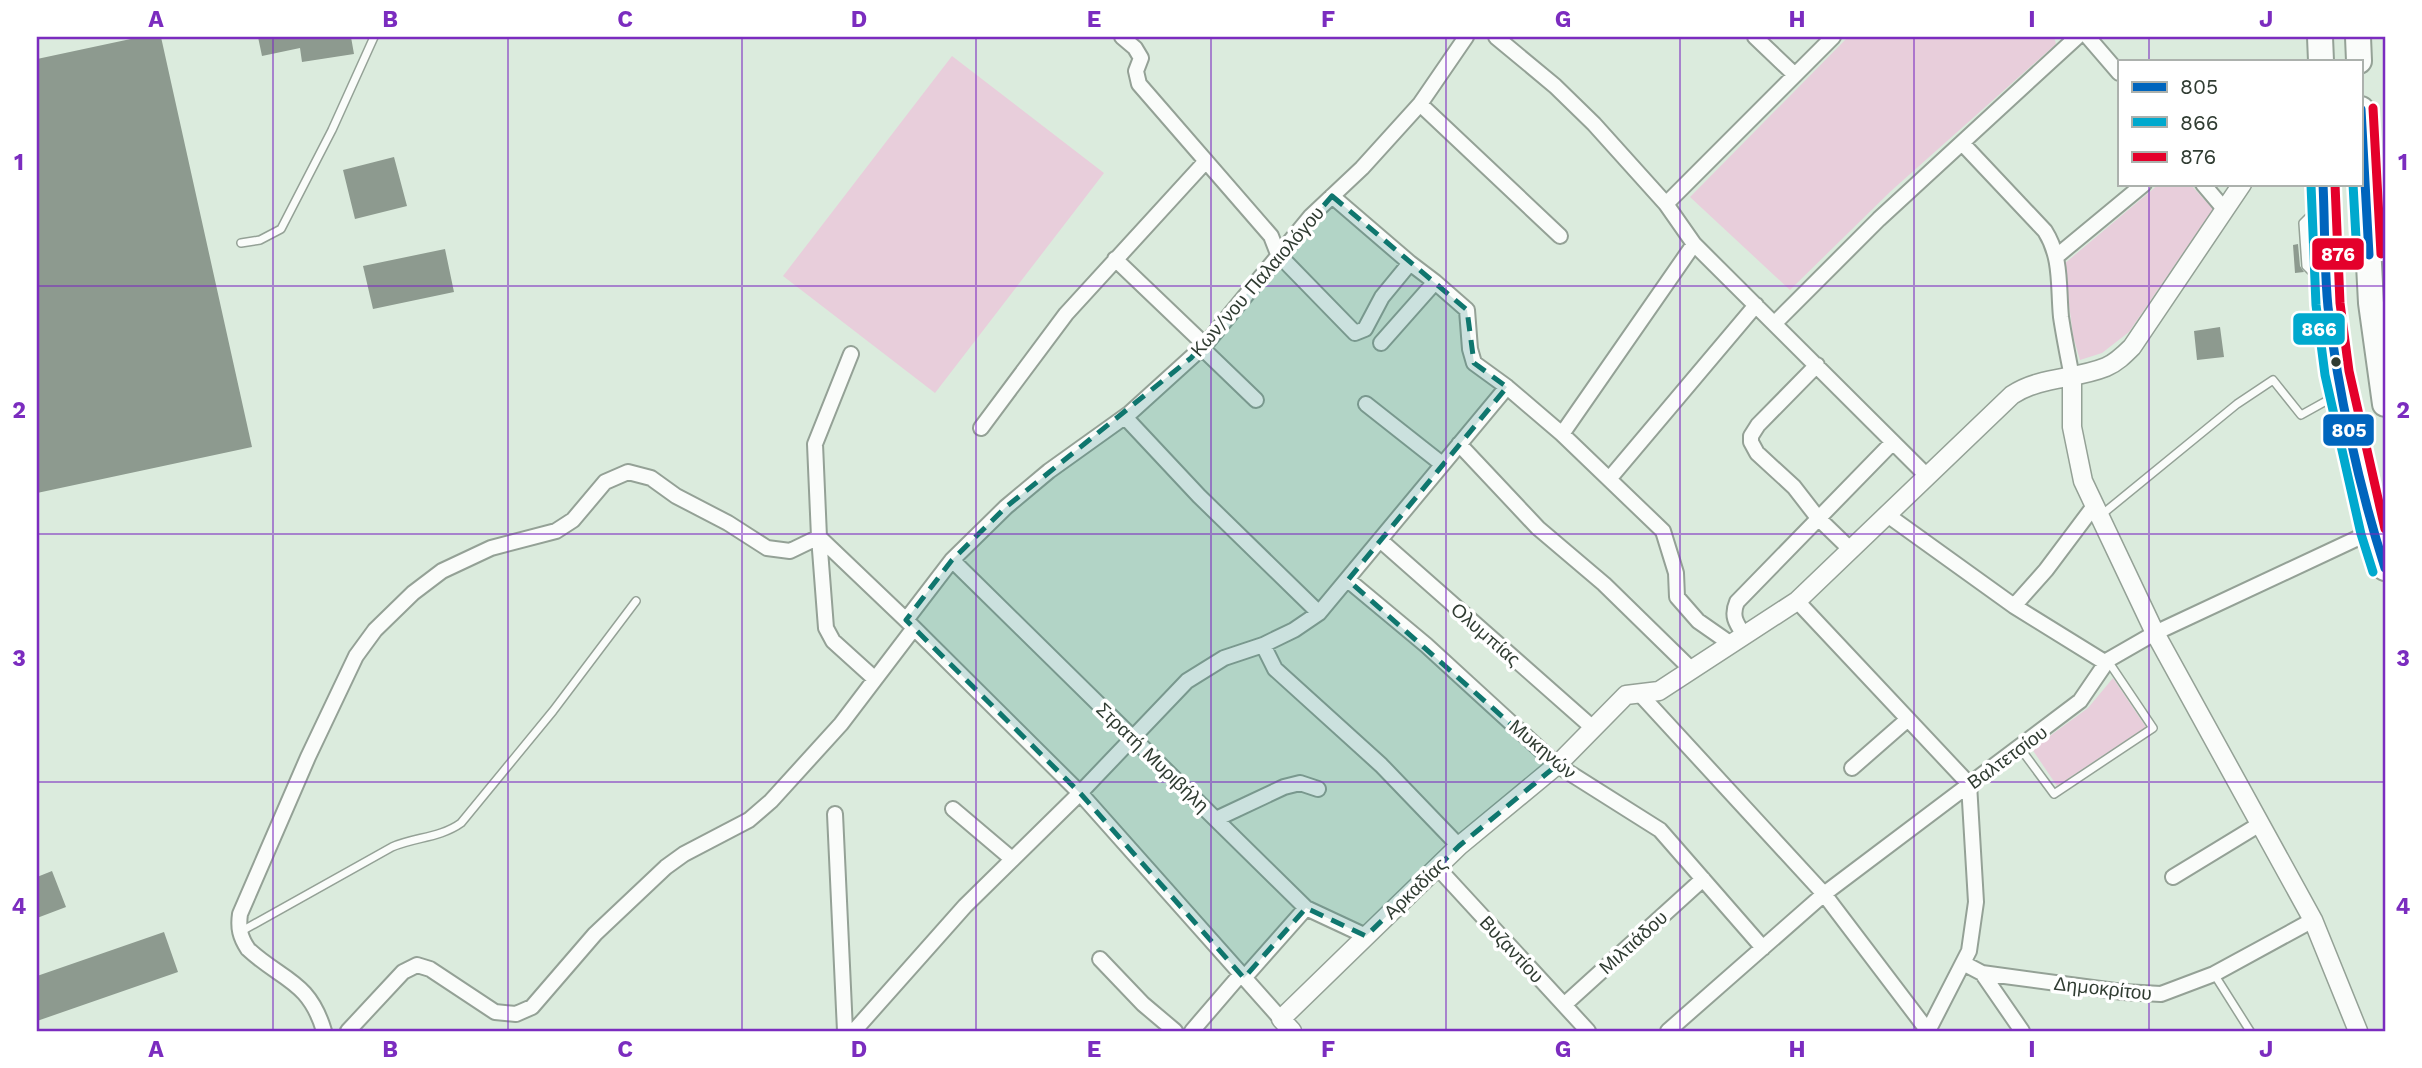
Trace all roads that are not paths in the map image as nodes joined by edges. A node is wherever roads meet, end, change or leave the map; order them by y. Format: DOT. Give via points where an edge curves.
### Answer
graph roads {
  1 [pos="374,37"];
  2 [pos="1122,37"];
  3 [pos="1466,37"];
  4 [pos="1496,37"];
  5 [pos="1755,37"];
  6 [pos="1833,37"];
  7 [pos="2077,37"];
  8 [pos="2088,37"];
  9 [pos="2320,37"];
  10 [pos="2358,37"];
  11 [pos="2321,60"];
  12 [pos="2359,60"];
  13 [pos="2118,72"];
  14 [pos="1795,75"];
  15 [pos="1420,104"];
  16 [pos="2362,114"];
  17 [pos="1962,143"];
  18 [pos="1206,162"];
  19 [pos="2375,181"];
  20 [pos="2142,186"];
  21 [pos="2205,186"];
  22 [pos="2241,186"];
  23 [pos="2323,186"];
  24 [pos="1332,196"];
  25 [pos="1666,204"];
  26 [pos="2225,210"];
  27 [pos="2312,214"];
  28 [pos="1560,236"];
  29 [pos="241,243"];
  30 [pos="1694,244"];
  31 [pos="1278,254"];
  32 [pos="2057,256"];
  33 [pos="1115,259"];
  34 [pos="1410,263"];
  35 [pos="2316,276"];
  36 [pos="1434,282"];
  37 [pos="1756,305"];
  38 [pos="1775,323"];
  39 [pos="1381,343"];
  40 [pos="1203,346"];
  41 [pos="851,354"];
  42 [pos="1817,365"];
  43 [pos="2072,377"];
  44 [pos="1507,387"];
  45 [pos="2341,393"];
  46 [pos="1256,400"];
  47 [pos="1366,404"];
  48 [pos="2385,404"];
  49 [pos="1125,417"];
  50 [pos="981,428"];
  51 [pos="1562,434"];
  52 [pos="1893,442"];
  53 [pos="1459,444"];
  54 [pos="1442,464"];
  55 [pos="1926,475"];
  56 [pos="1610,478"];
  57 [pos="2097,511"];
  58 [pos="1886,514"];
  59 [pos="1818,518"];
  60 [pos="2373,531"];
  61 [pos="819,537"];
  62 [pos="1380,540"];
  63 [pos="1850,549"];
  64 [pos="952,560"];
  65 [pos="2385,568"];
  66 [pos="1348,580"];
  67 [pos="636,601"];
  68 [pos="1797,601"];
  69 [pos="2014,606"];
  70 [pos="1319,613"];
  71 [pos="910,624"];
  72 [pos="2155,633"];
  73 [pos="1738,640"];
  74 [pos="1263,645"];
  75 [pos="2107,662"];
  76 [pos="1692,670"];
  77 [pos="875,679"];
  78 [pos="1639,692"];
  79 [pos="1908,719"];
  80 [pos="1593,728"];
  81 [pos="1132,737"];
  82 [pos="2020,748"];
  83 [pos="1557,765"];
  84 [pos="1852,768"];
  85 [pos="1969,784"];
  86 [pos="1318,789"];
  87 [pos="1080,793"];
  88 [pos="953,808"];
  89 [pos="835,814"];
  90 [pos="1216,819"];
  91 [pos="2260,824"];
  92 [pos="1459,846"];
  93 [pos="1012,859"];
  94 [pos="1437,867"];
  95 [pos="2173,877"];
  96 [pos="1703,879"];
  97 [pos="1824,894"];
  98 [pos="1306,908"];
  99 [pos="2313,920"];
  100 [pos="239,933"];
  101 [pos="1366,936"];
  102 [pos="1763,947"];
  103 [pos="1100,959"];
  104 [pos="1963,963"];
  105 [pos="1982,973"];
  106 [pos="2214,974"];
  107 [pos="1243,976"];
  108 [pos="1563,1005"];
  109 [pos="1286,1025"];
  110 [pos="324,1031"];
  111 [pos="348,1031"];
  112 [pos="845,1031"];
  113 [pos="854,1031"];
  114 [pos="1175,1031"];
  115 [pos="1192,1031"];
  116 [pos="1588,1031"];
  117 [pos="1668,1031"];
  118 [pos="1928,1031"];
  119 [pos="2022,1031"];
  120 [pos="2250,1031"];
  121 [pos="2358,1031"];
  1 -- 29 [label="lane" via="281,229"];
  2 -- 18 [label="street" via="1142,58 1136,71 1139,84"];
  3 -- 15 [label="street, Κων/νου Παλαιολόγου"];
  4 -- 25 [label="street" via="1594,124"];
  5 -- 14 [label="street"];
  6 -- 14 [label="street"];
  7 -- 17 [label="street"];
  8 -- 13 [label="street"];
  9 -- 11 [label="highway"];
  10 -- 12 [label="highway"];
  14 -- 25 [label="street"];
  15 -- 24 [label="street, Κων/νου Παλαιολόγου"];
  15 -- 28 [label="street"];
  16 -- 19 [label="highway"];
  17 -- 32 [label="street" via="2045,231"];
  17 -- 38 [label="street"];
  18 -- 31 [label="street" via="1271,236"];
  18 -- 33 [label="street"];
  19 -- 48 [label="highway" via="2371,303"];
  20 -- 32 [label="street"];
  21 -- 26 [label="street"];
  22 -- 26 [label="street, Αρκαδίας"];
  23 -- 45 [label="highway" via="2328,304"];
  24 -- 31 [label="street, Κων/νου Παλαιολόγου"];
  24 -- 34 [label="street"];
  25 -- 30 [label="street"];
  26 -- 43 [label="street, Αρκαδίας" via="2132,347 2107,367"];
  27 -- 35 [label="lane" via="2303,223 2305,266"];
  30 -- 37 [label="street"];
  30 -- 51 [label="street"];
  31 -- 34 [label="street" via="1355,333 1365,328 1382,297"];
  31 -- 40 [label="street, Κων/νου Παλαιολόγου"];
  32 -- 43 [label="street"];
  33 -- 40 [label="street"];
  33 -- 50 [label="street" via="1066,314"];
  34 -- 36 [label="street"];
  36 -- 39 [label="street"];
  36 -- 44 [label="street" via="1467,310 1474,363"];
  37 -- 38 [label="street"];
  37 -- 56 [label="street"];
  38 -- 42 [label="street"];
  40 -- 46 [label="street"];
  40 -- 49 [label="street, Κων/νου Παλαιολόγου"];
  41 -- 61 [label="street" via="815,444"];
  42 -- 52 [label="street"];
  42 -- 59 [label="street" via="1758,425 1751,442"];
  43 -- 55 [label="street, Αρκαδίας" via="2035,382 2012,395"];
  43 -- 57 [label="street" via="2072,427 2083,481"];
  44 -- 51 [label="street"];
  44 -- 53 [label="street"];
  45 -- 57 [label="lane" via="2301,415 2273,380"];
  45 -- 60 [label="highway"];
  47 -- 54 [label="street"];
  49 -- 64 [label="street, Κων/νου Παλαιολόγου" via="1023,492"];
  49 -- 70 [label="street"];
  51 -- 56 [label="street"];
  52 -- 55 [label="street"];
  52 -- 59 [label="street"];
  53 -- 54 [label="street"];
  53 -- 76 [label="street" via="1538,528 1604,584"];
  54 -- 62 [label="street"];
  55 -- 58 [label="street, Αρκαδίας"];
  56 -- 73 [label="street" via="1663,531 1683,606 1698,621"];
  57 -- 69 [label="street"];
  57 -- 72 [label="street"];
  58 -- 63 [label="street, Αρκαδίας"];
  58 -- 69 [label="street"];
  59 -- 63 [label="street"];
  59 -- 73 [label="street" via="1737,602"];
  60 -- 65 [label="highway"];
  60 -- 72 [label="street, Βαλτετσίου"];
  61 -- 71 [label="street"];
  61 -- 77 [label="street" via="826,628 833,642"];
  61 -- 100 [label="street" via="790,551 767,548 652,478 628,472 605,482 573,520 556,531 491,548 442,571 375,630 356,656 240,915"];
  62 -- 66 [label="street"];
  62 -- 80 [label="street, Ολυμπίας"];
  63 -- 68 [label="street, Αρκαδίας"];
  64 -- 71 [label="street, Κων/νου Παλαιολόγου"];
  64 -- 81 [label="street, Στρατή Μυριβήλη"];
  66 -- 70 [label="street"];
  66 -- 83 [label="street, Μυκηνών"];
  67 -- 100 [label="lane" via="461,823 443,834 392,847"];
  68 -- 73 [label="street, Αρκαδίας"];
  68 -- 79 [label="street"];
  69 -- 75 [label="street"];
  70 -- 74 [label="street"];
  71 -- 77 [label="street, Κων/νου Παλαιολόγου"];
  71 -- 87 [label="street"];
  72 -- 75 [label="street, Βαλτετσίου"];
  72 -- 91 [label="street"];
  73 -- 76 [label="street, Αρκαδίας"];
  74 -- 81 [label="street" via="1224,658 1187,681"];
  74 -- 92 [label="street" via="1275,669 1381,765"];
  75 -- 82 [label="street, Βαλτετσίου" via="2080,701"];
  75 -- 82 [label="lane" via="2153,728 2054,794"];
  76 -- 78 [label="street, Αρκαδίας" via="1659,691"];
  77 -- 111 [label="street, Κων/νου Παλαιολόγου" via="771,801 749,820 666,867 595,934 525,1011 509,1014 489,1009 418,965 404,971"];
  78 -- 80 [label="street, Αρκαδίας" via="1626,695"];
  78 -- 97 [label="street"];
  79 -- 84 [label="street"];
  79 -- 85 [label="street"];
  80 -- 83 [label="street, Αρκαδίας"];
  81 -- 87 [label="street"];
  81 -- 90 [label="street, Στρατή Μυριβήλη"];
  82 -- 85 [label="street, Βαλτετσίου"];
  83 -- 92 [label="street, Αρκαδίας"];
  83 -- 96 [label="street, Μυκηνών" via="1660,830"];
  85 -- 97 [label="street, Βαλτετσίου"];
  85 -- 104 [label="street" via="1976,902"];
  86 -- 90 [label="street" via="1300,783 1284,787"];
  87 -- 93 [label="street"];
  87 -- 107 [label="street"];
  88 -- 93 [label="street"];
  89 -- 112 [label="street"];
  90 -- 98 [label="street, Στρατή Μυριβήλη"];
  91 -- 95 [label="street"];
  91 -- 99 [label="street"];
  92 -- 94 [label="street, Αρκαδίας"];
  93 -- 113 [label="street"];
  94 -- 101 [label="street, Αρκαδίας"];
  94 -- 108 [label="street, Βυζαντίου"];
  96 -- 102 [label="street, Μυκηνών"];
  96 -- 108 [label="street, Μιλτιάδου"];
  97 -- 102 [label="street, Βαλτετσίου"];
  97 -- 118 [label="street"];
  98 -- 101 [label="street, Στρατή Μυριβήλη"];
  98 -- 107 [label="street"];
  99 -- 106 [label="street, Δημοκρίτου"];
  99 -- 121 [label="street"];
  100 -- 110 [label="street" via="254,955 307,995"];
  101 -- 109 [label="street, Αρκαδίας"];
  102 -- 117 [label="street, Βαλτετσίου"];
  103 -- 114 [label="street"];
  104 -- 105 [label="street, Δημοκρίτου"];
  104 -- 118 [label="street"];
  105 -- 106 [label="street, Δημοκρίτου" via="2161,994"];
  105 -- 119 [label="street"];
  106 -- 120 [label="lane"];
  107 -- 109 [label="street"];
  107 -- 115 [label="street"];
  108 -- 116 [label="street, Βυζαντίου"];
}
